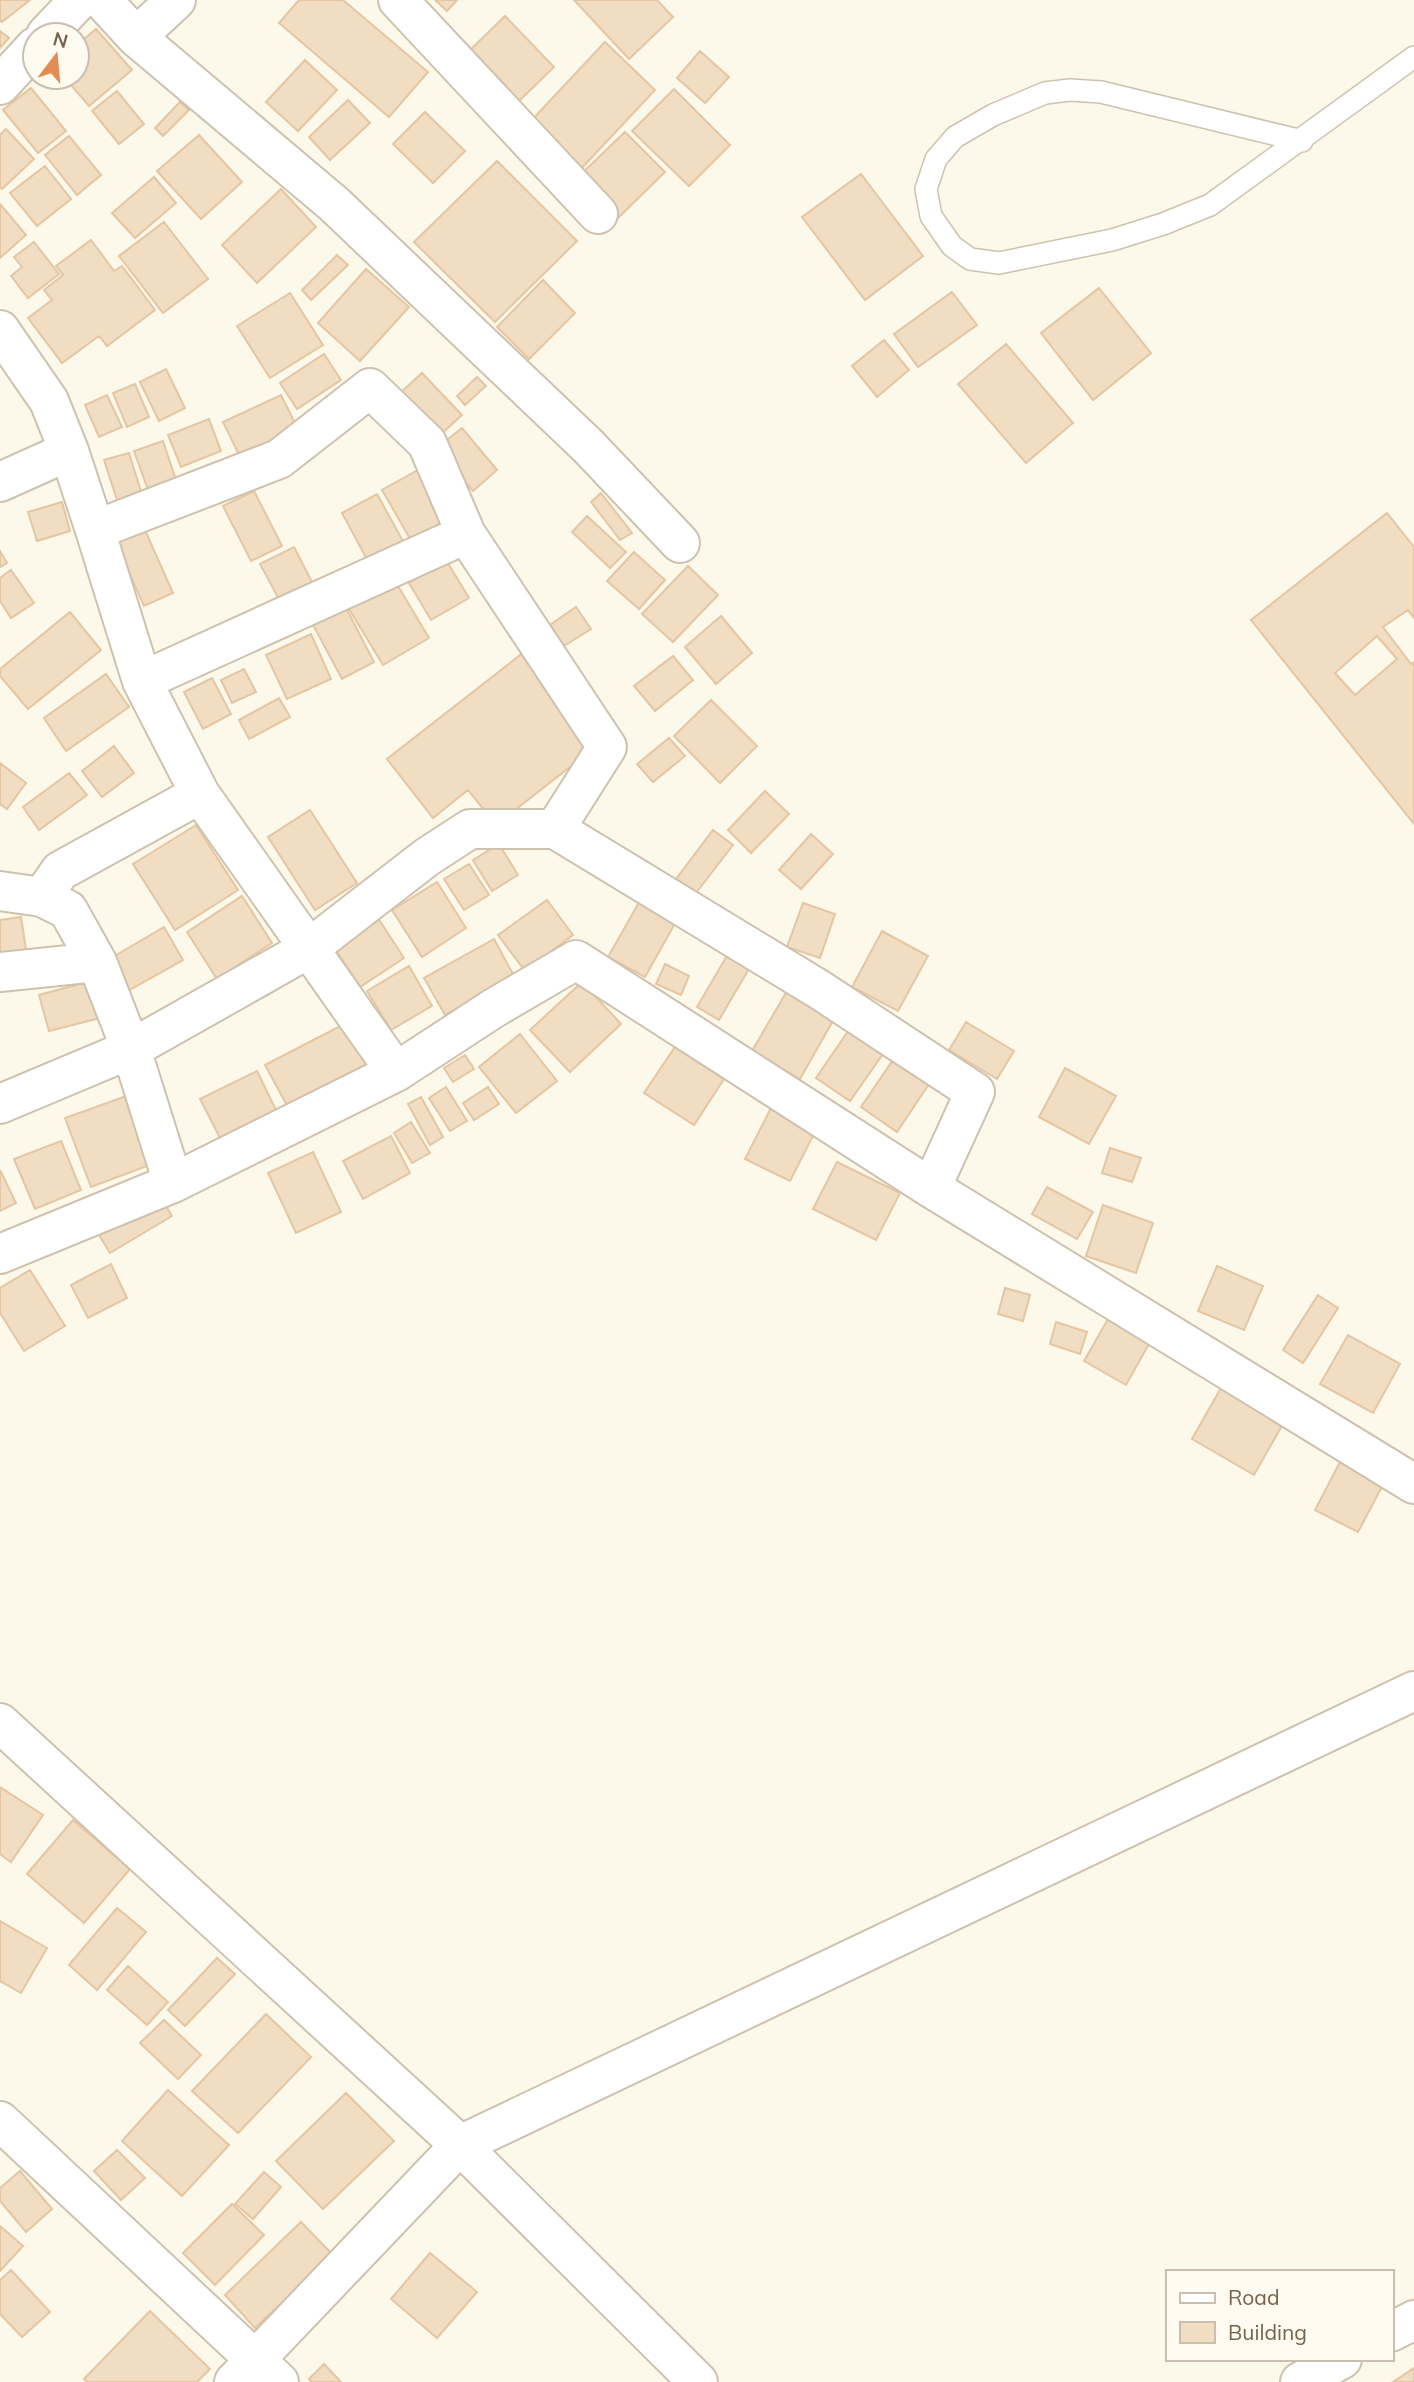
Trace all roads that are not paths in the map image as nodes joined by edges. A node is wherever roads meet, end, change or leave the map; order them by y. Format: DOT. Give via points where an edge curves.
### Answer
graph roads {
  1 [pos="79,0"];
  2 [pos="102,0"];
  3 [pos="176,0"];
  4 [pos="398,0"];
  5 [pos="59,21"];
  6 [pos="136,37"];
  7 [pos="1414,57"];
  8 [pos="21,62"];
  9 [pos="0,85"];
  10 [pos="1302,141"];
  11 [pos="598,214"];
  12 [pos="0,330"];
  13 [pos="69,451"];
  14 [pos="0,482"];
  15 [pos="95,530"];
  16 [pos="466,534"];
  17 [pos="680,543"];
  18 [pos="142,681"];
  19 [pos="200,794"];
  20 [pos="555,829"];
  21 [pos="0,891"];
  22 [pos="42,897"];
  23 [pos="308,949"];
  24 [pos="97,962"];
  25 [pos="0,972"];
  26 [pos="131,1049"];
  27 [pos="396,1072"];
  28 [pos="0,1104"];
  29 [pos="173,1183"];
  30 [pos="932,1188"];
  31 [pos="0,1254"];
  32 [pos="1414,1484"];
  33 [pos="1414,1691"];
  34 [pos="0,1723"];
  35 [pos="0,2121"];
  36 [pos="460,2145"];
  37 [pos="1414,2320"];
  38 [pos="1393,2331"];
  39 [pos="1338,2361"];
  40 [pos="257,2374"];
  41 [pos="698,2382"];
  42 [pos="1300,2382"];
  1 -- 5 [label="street"];
  2 -- 6 [label="street"];
  3 -- 6 [label="street"];
  4 -- 11 [label="street"];
  6 -- 17 [label="street" via="334,204 588,446"];
  7 -- 10 [label="lane"];
  8 -- 9 [label="street"];
  10 -- 10 [label="lane" via="1210,205 1163,224 1112,240 999,263 971,259 952,246 932,216 926,189 936,159 955,137 1045,93 1101,92"];
  12 -- 13 [label="street" via="49,401"];
  13 -- 14 [label="street"];
  13 -- 15 [label="street"];
  15 -- 16 [label="street" via="279,458 370,388 427,443"];
  15 -- 18 [label="street"];
  16 -- 18 [label="street"];
  16 -- 20 [label="street" via="607,747"];
  18 -- 19 [label="street"];
  19 -- 22 [label="street" via="60,871"];
  19 -- 23 [label="street"];
  20 -- 23 [label="street" via="470,829"];
  20 -- 30 [label="street" via="820,990 975,1093"];
  21 -- 22 [label="street"];
  22 -- 24 [label="street" via="68,910"];
  23 -- 26 [label="street"];
  23 -- 27 [label="street"];
  24 -- 25 [label="street"];
  24 -- 26 [label="street"];
  26 -- 28 [label="street"];
  26 -- 29 [label="street"];
  27 -- 29 [label="street"];
  27 -- 30 [label="street" via="576,960"];
  29 -- 31 [label="street"];
  30 -- 32 [label="street"];
  33 -- 36 [label="street"];
  34 -- 36 [label="street"];
  35 -- 40 [label="street"];
  36 -- 40 [label="street"];
  36 -- 41 [label="street"];
  37 -- 38 [label="street"];
  39 -- 42 [label="street"];
}
